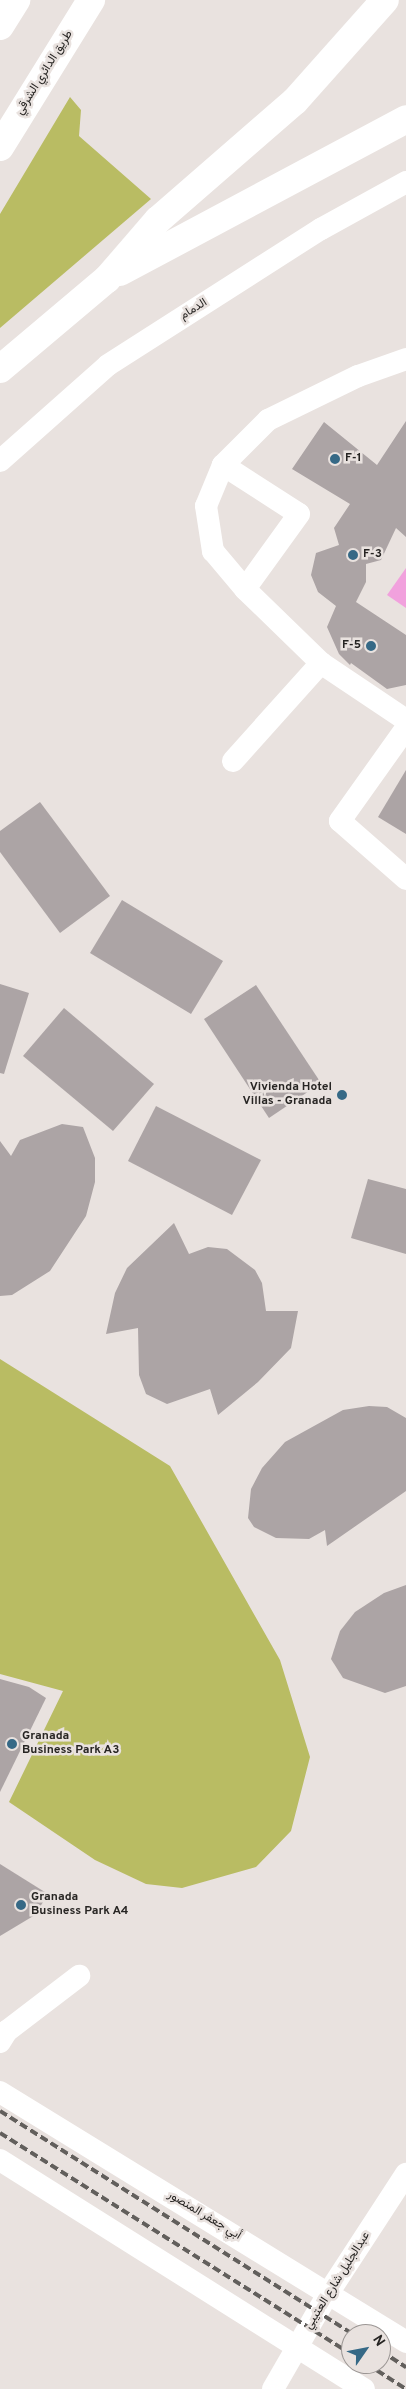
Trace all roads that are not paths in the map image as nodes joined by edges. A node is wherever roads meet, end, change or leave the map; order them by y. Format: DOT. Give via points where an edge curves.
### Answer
graph roads {
  1 [pos="16,0"];
  2 [pos="91,0"];
  3 [pos="385,0"];
  4 [pos="0,26"];
  5 [pos="406,119"];
  6 [pos="0,147"];
  7 [pos="406,182"];
  8 [pos="107,279"];
  9 [pos="406,359"];
  10 [pos="0,369"];
  11 [pos="0,460"];
  12 [pos="223,465"];
  13 [pos="245,589"];
  14 [pos="321,663"];
  15 [pos="406,720"];
  16 [pos="406,728"];
  17 [pos="233,761"];
  18 [pos="406,879"];
  19 [pos="79,1976"];
  20 [pos="0,2042"];
  21 [pos="0,2092"];
  22 [pos="0,2160"];
  23 [pos="406,2174"];
  24 [pos="328,2292"];
  25 [pos="406,2342"];
  26 [pos="298,2347"];
  27 [pos="272,2389"];
  28 [pos="364,2389"];
  1 -- 4 [label="highway"];
  2 -- 6 [label="highway, طريق الدائري الشرقي"];
  3 -- 8 [label="highway" via="295,101 158,220"];
  5 -- 8 [label="highway"];
  7 -- 11 [label="street, الدمام" via="321,229 108,364"];
  8 -- 10 [label="highway"];
  9 -- 12 [label="street" via="358,376 268,420"];
  12 -- 13 [label="street" via="206,506 213,551"];
  12 -- 13 [label="street" via="299,514"];
  13 -- 14 [label="street"];
  14 -- 15 [label="street"];
  14 -- 17 [label="street"];
  16 -- 18 [label="street" via="340,821"];
  19 -- 20 [label="street" via="7,2030"];
  21 -- 24 [label="street, أبي جعفر المنصور"];
  22 -- 26 [label="street"];
  23 -- 24 [label="street, عبدالجليل شارع العتيبي"];
  24 -- 25 [label="street, أبي جعفر المنصور"];
  24 -- 26 [label="street, عبدالجليل شارع العتيبي"];
  26 -- 27 [label="street, عبدالجليل شارع العتيبي"];
  26 -- 28 [label="street"];
}
